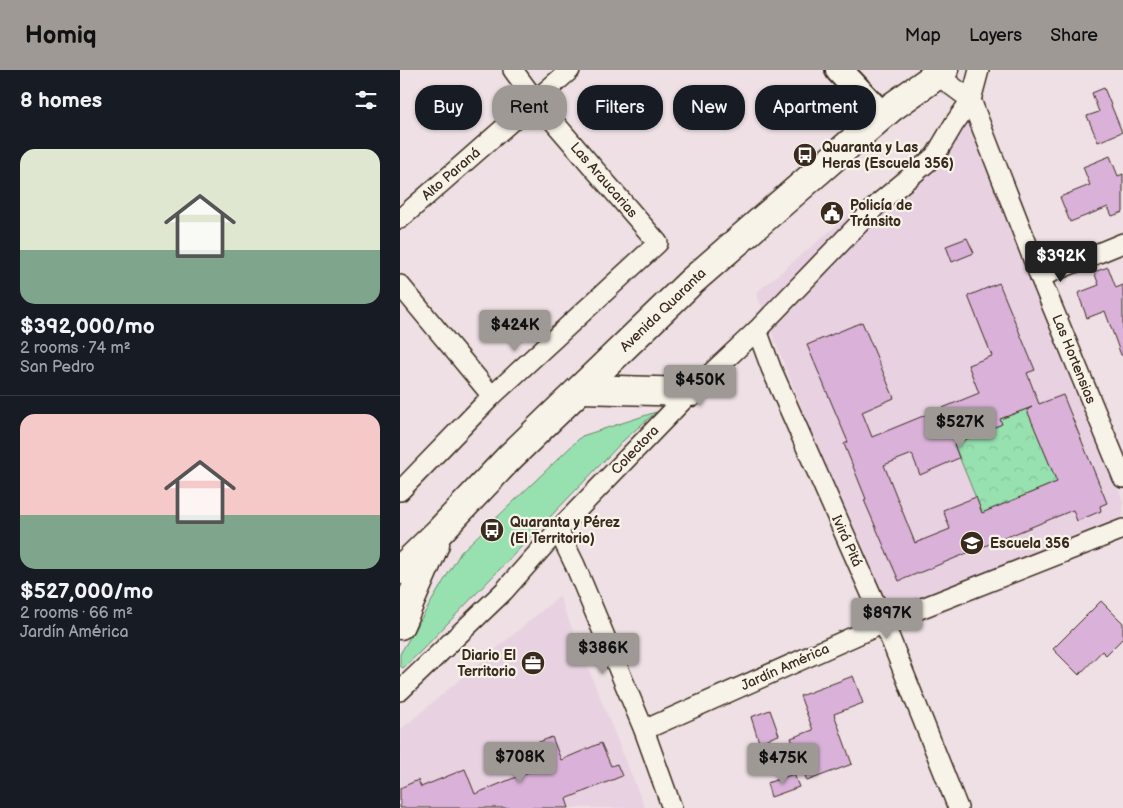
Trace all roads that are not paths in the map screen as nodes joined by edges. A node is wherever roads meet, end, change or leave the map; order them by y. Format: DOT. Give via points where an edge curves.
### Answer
graph roads {
  1 [pos="513,70"];
  2 [pos="570,70"];
  3 [pos="839,70"];
  4 [pos="859,70"];
  5 [pos="979,70"];
  6 [pos="940,73"];
  7 [pos="524,85"];
  8 [pos="552,85"];
  9 [pos="971,100"];
  10 [pos="887,112"];
  11 [pos="501,130"];
  12 [pos="561,130"];
  13 [pos="400,219"];
  14 [pos="1123,243"];
  15 [pos="1040,277"];
  16 [pos="400,285"];
  17 [pos="756,330"];
  18 [pos="582,389"];
  19 [pos="691,392"];
  20 [pos="492,396"];
  21 [pos="1123,478"];
  22 [pos="400,491"];
  23 [pos="1123,529"];
  24 [pos="558,530"];
  25 [pos="440,531"];
  26 [pos="400,570"];
  27 [pos="884,623"];
  28 [pos="400,625"];
  29 [pos="400,691"];
  30 [pos="644,730"];
  31 [pos="672,808"];
  32 [pos="958,808"];
  1 -- 7 [label="street, Las Araucarias"];
  2 -- 8 [label="street, Alto Paraná"];
  3 -- 10 [label="main road"];
  4 -- 10 [label="main road"];
  5 -- 9 [label="street"];
  6 -- 9 [label="street"];
  6 -- 10 [label="highway, Avenida Quaranta"];
  9 -- 15 [label="street, Las Hortensias"];
  9 -- 17 [label="street, Colectora" via="935,156 880,202"];
  10 -- 18 [label="highway, Avenida Quaranta" via="692,281"];
  11 -- 13 [label="street, Alto Paraná"];
  12 -- 20 [label="street, Las Araucarias" via="658,243"];
  14 -- 15 [label="street"];
  15 -- 21 [label="street, Las Hortensias"];
  16 -- 20 [label="street"];
  17 -- 19 [label="street, Colectora"];
  17 -- 27 [label="street, Ivirá Pitá"];
  18 -- 19 [label="highway"];
  18 -- 25 [label="highway, Avenida Quaranta" via="510,457"];
  19 -- 24 [label="street, Colectora"];
  20 -- 22 [label="street"];
  23 -- 27 [label="street, Jardín América"];
  24 -- 29 [label="street, Colectora" via="504,591"];
  24 -- 30 [label="street"];
  25 -- 26 [label="highway, Avenida Quaranta"];
  25 -- 28 [label="highway"];
  27 -- 30 [label="street, Jardín América"];
  27 -- 32 [label="street, Ivirá Pitá"];
  30 -- 31 [label="street"];
}
